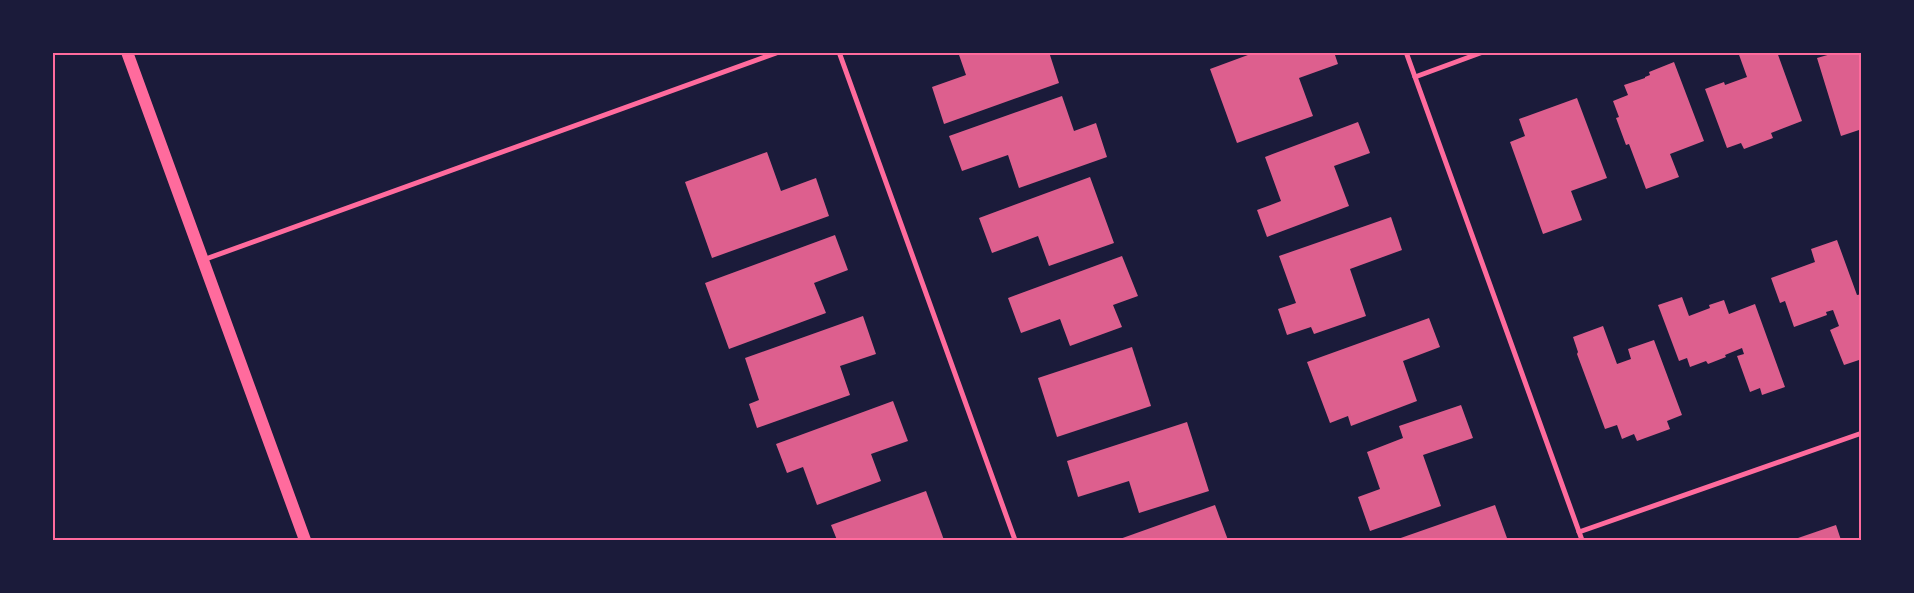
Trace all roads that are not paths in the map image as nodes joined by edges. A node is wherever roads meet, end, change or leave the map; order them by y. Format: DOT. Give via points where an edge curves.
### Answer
graph roads {
  1 [pos="127,52"];
  2 [pos="779,52"];
  3 [pos="839,52"];
  4 [pos="1406,52"];
  5 [pos="1483,52"];
  6 [pos="1415,77"];
  7 [pos="203,260"];
  8 [pos="1862,433"];
  9 [pos="1579,532"];
  10 [pos="305,540"];
  11 [pos="1015,540"];
  12 [pos="1582,540"];
  1 -- 7 [label="main road"];
  2 -- 7 [label="street"];
  3 -- 11 [label="street"];
  4 -- 6 [label="street"];
  5 -- 6 [label="street"];
  6 -- 9 [label="street"];
  7 -- 10 [label="main road"];
  8 -- 9 [label="street"];
  9 -- 12 [label="street"];
}
